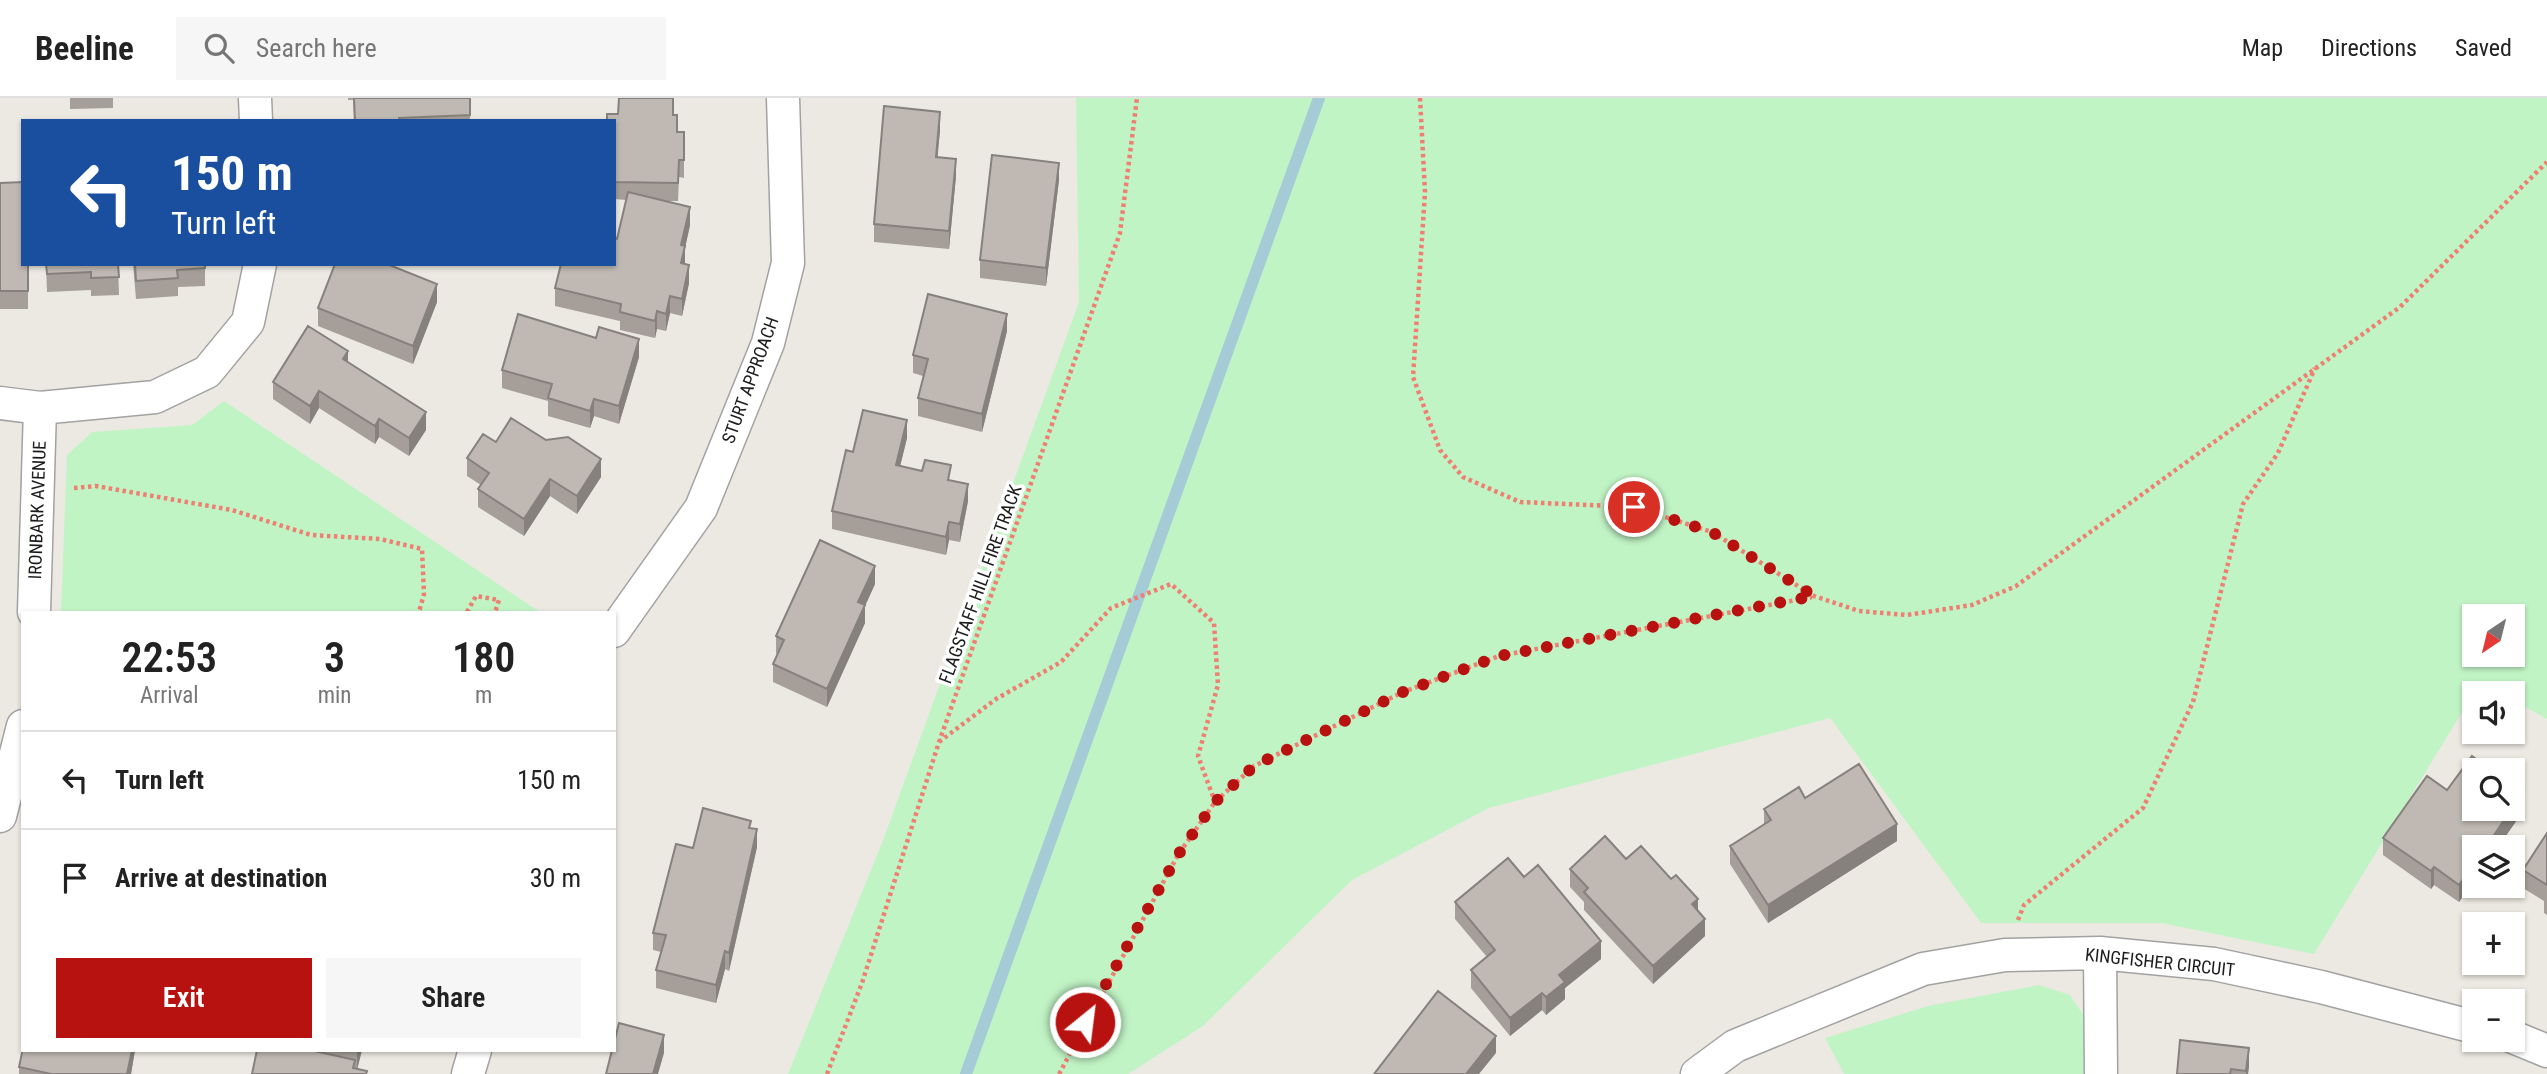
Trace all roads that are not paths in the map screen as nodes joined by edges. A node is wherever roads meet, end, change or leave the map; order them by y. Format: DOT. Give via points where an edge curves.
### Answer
graph roads {
  1 [pos="255,98"];
  2 [pos="783,98"];
  3 [pos="256,119"];
  4 [pos="260,266"];
  5 [pos="0,403"];
  6 [pos="40,408"];
  7 [pos="34,611"];
  8 [pos="616,628"];
  9 [pos="21,734"];
  10 [pos="0,816"];
  11 [pos="2100,953"];
  12 [pos="2462,1024"];
  13 [pos="2525,1042"];
  14 [pos="2547,1051"];
  15 [pos="474,1052"];
  16 [pos="468,1074"];
  17 [pos="1697,1074"];
  18 [pos="2101,1074"];
  1 -- 3 [label="street"];
  2 -- 8 [label="street, STURT APPROACH" via="788,263 768,343 701,508"];
  4 -- 6 [label="street" via="248,322 207,372 155,397"];
  5 -- 6 [label="street"];
  6 -- 7 [label="street, IRONBARK AVENUE"];
  9 -- 10 [label="street"];
  11 -- 12 [label="street, KINGFISHER CIRCUIT" via="2214,964"];
  11 -- 17 [label="street, KINGFISHER CIRCUIT" via="2005,955 1923,969 1735,1046"];
  11 -- 18 [label="street"];
  13 -- 14 [label="street"];
  15 -- 16 [label="street"];
}
